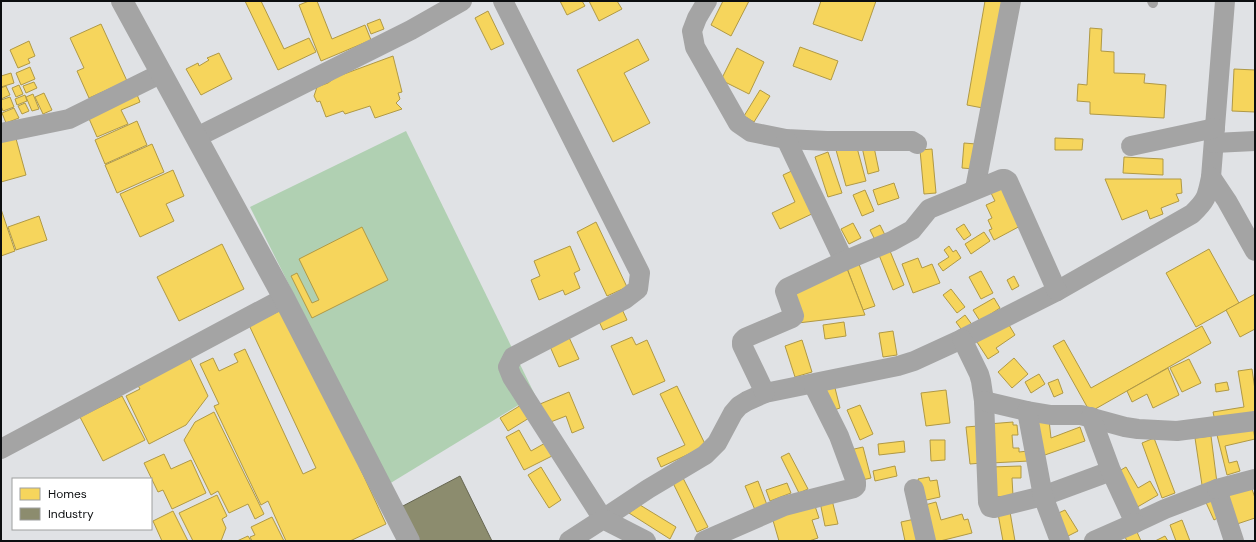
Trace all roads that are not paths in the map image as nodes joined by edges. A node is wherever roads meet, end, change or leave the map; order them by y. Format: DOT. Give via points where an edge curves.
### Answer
graph roads {
  1 [pos="122,1"];
  2 [pos="462,1"];
  3 [pos="502,1"];
  4 [pos="707,1"];
  5 [pos="1011,1"];
  6 [pos="1225,1"];
  7 [pos="162,73"];
  8 [pos="1,133"];
  9 [pos="1214,136"];
  10 [pos="196,137"];
  11 [pos="786,139"];
  12 [pos="1255,141"];
  13 [pos="916,144"];
  14 [pos="1131,146"];
  15 [pos="1211,177"];
  16 [pos="975,189"];
  17 [pos="1255,251"];
  18 [pos="844,261"];
  19 [pos="1057,291"];
  20 [pos="284,298"];
  21 [pos="962,339"];
  22 [pos="813,384"];
  23 [pos="765,393"];
  24 [pos="984,401"];
  25 [pos="1027,411"];
  26 [pos="1091,417"];
  27 [pos="1255,422"];
  28 [pos="1,449"];
  29 [pos="1111,471"];
  30 [pos="1255,479"];
  31 [pos="914,489"];
  32 [pos="1217,489"];
  33 [pos="1043,496"];
  34 [pos="603,519"];
  35 [pos="1135,523"];
  36 [pos="404,539"];
  37 [pos="569,541"];
  38 [pos="646,541"];
  39 [pos="704,541"];
  40 [pos="926,541"];
  41 [pos="1060,541"];
  42 [pos="1094,541"];
  43 [pos="1234,541"];
  1 -- 7 [label="street"];
  2 -- 10 [label="street" via="411,30"];
  3 -- 34 [label="street" via="640,273 638,289 625,299 513,357 508,367"];
  4 -- 11 [label="street" via="692,31 696,47 738,123 751,132"];
  5 -- 16 [label="street"];
  6 -- 9 [label="street"];
  7 -- 8 [label="street" via="69,119"];
  7 -- 10 [label="street"];
  9 -- 12 [label="street"];
  9 -- 14 [label="street"];
  9 -- 15 [label="street"];
  10 -- 20 [label="street"];
  11 -- 13 [label="street"];
  11 -- 18 [label="street"];
  15 -- 17 [label="street"];
  15 -- 19 [label="street" via="1202,205 1192,214"];
  16 -- 18 [label="street" via="929,209 912,230"];
  16 -- 19 [label="street" via="1002,179 1008,181"];
  18 -- 23 [label="street" via="787,288 785,291 794,316 745,338 742,342"];
  19 -- 21 [label="street"];
  20 -- 28 [label="street"];
  20 -- 36 [label="street"];
  21 -- 22 [label="street" via="898,366"];
  21 -- 24 [label="street" via="979,374"];
  22 -- 23 [label="street"];
  22 -- 39 [label="street" via="839,436 856,486 784,506"];
  23 -- 34 [label="street" via="738,406 717,443 705,455"];
  24 -- 25 [label="street"];
  24 -- 33 [label="street" via="990,506 994,508"];
  25 -- 26 [label="street"];
  25 -- 33 [label="street"];
  26 -- 27 [label="street" via="1125,427 1177,431"];
  26 -- 29 [label="street"];
  29 -- 33 [label="street"];
  29 -- 35 [label="street"];
  30 -- 32 [label="street"];
  31 -- 40 [label="street"];
  32 -- 35 [label="street"];
  32 -- 43 [label="street"];
  33 -- 41 [label="street"];
  34 -- 37 [label="street"];
  34 -- 38 [label="street"];
  35 -- 42 [label="street"];
}
